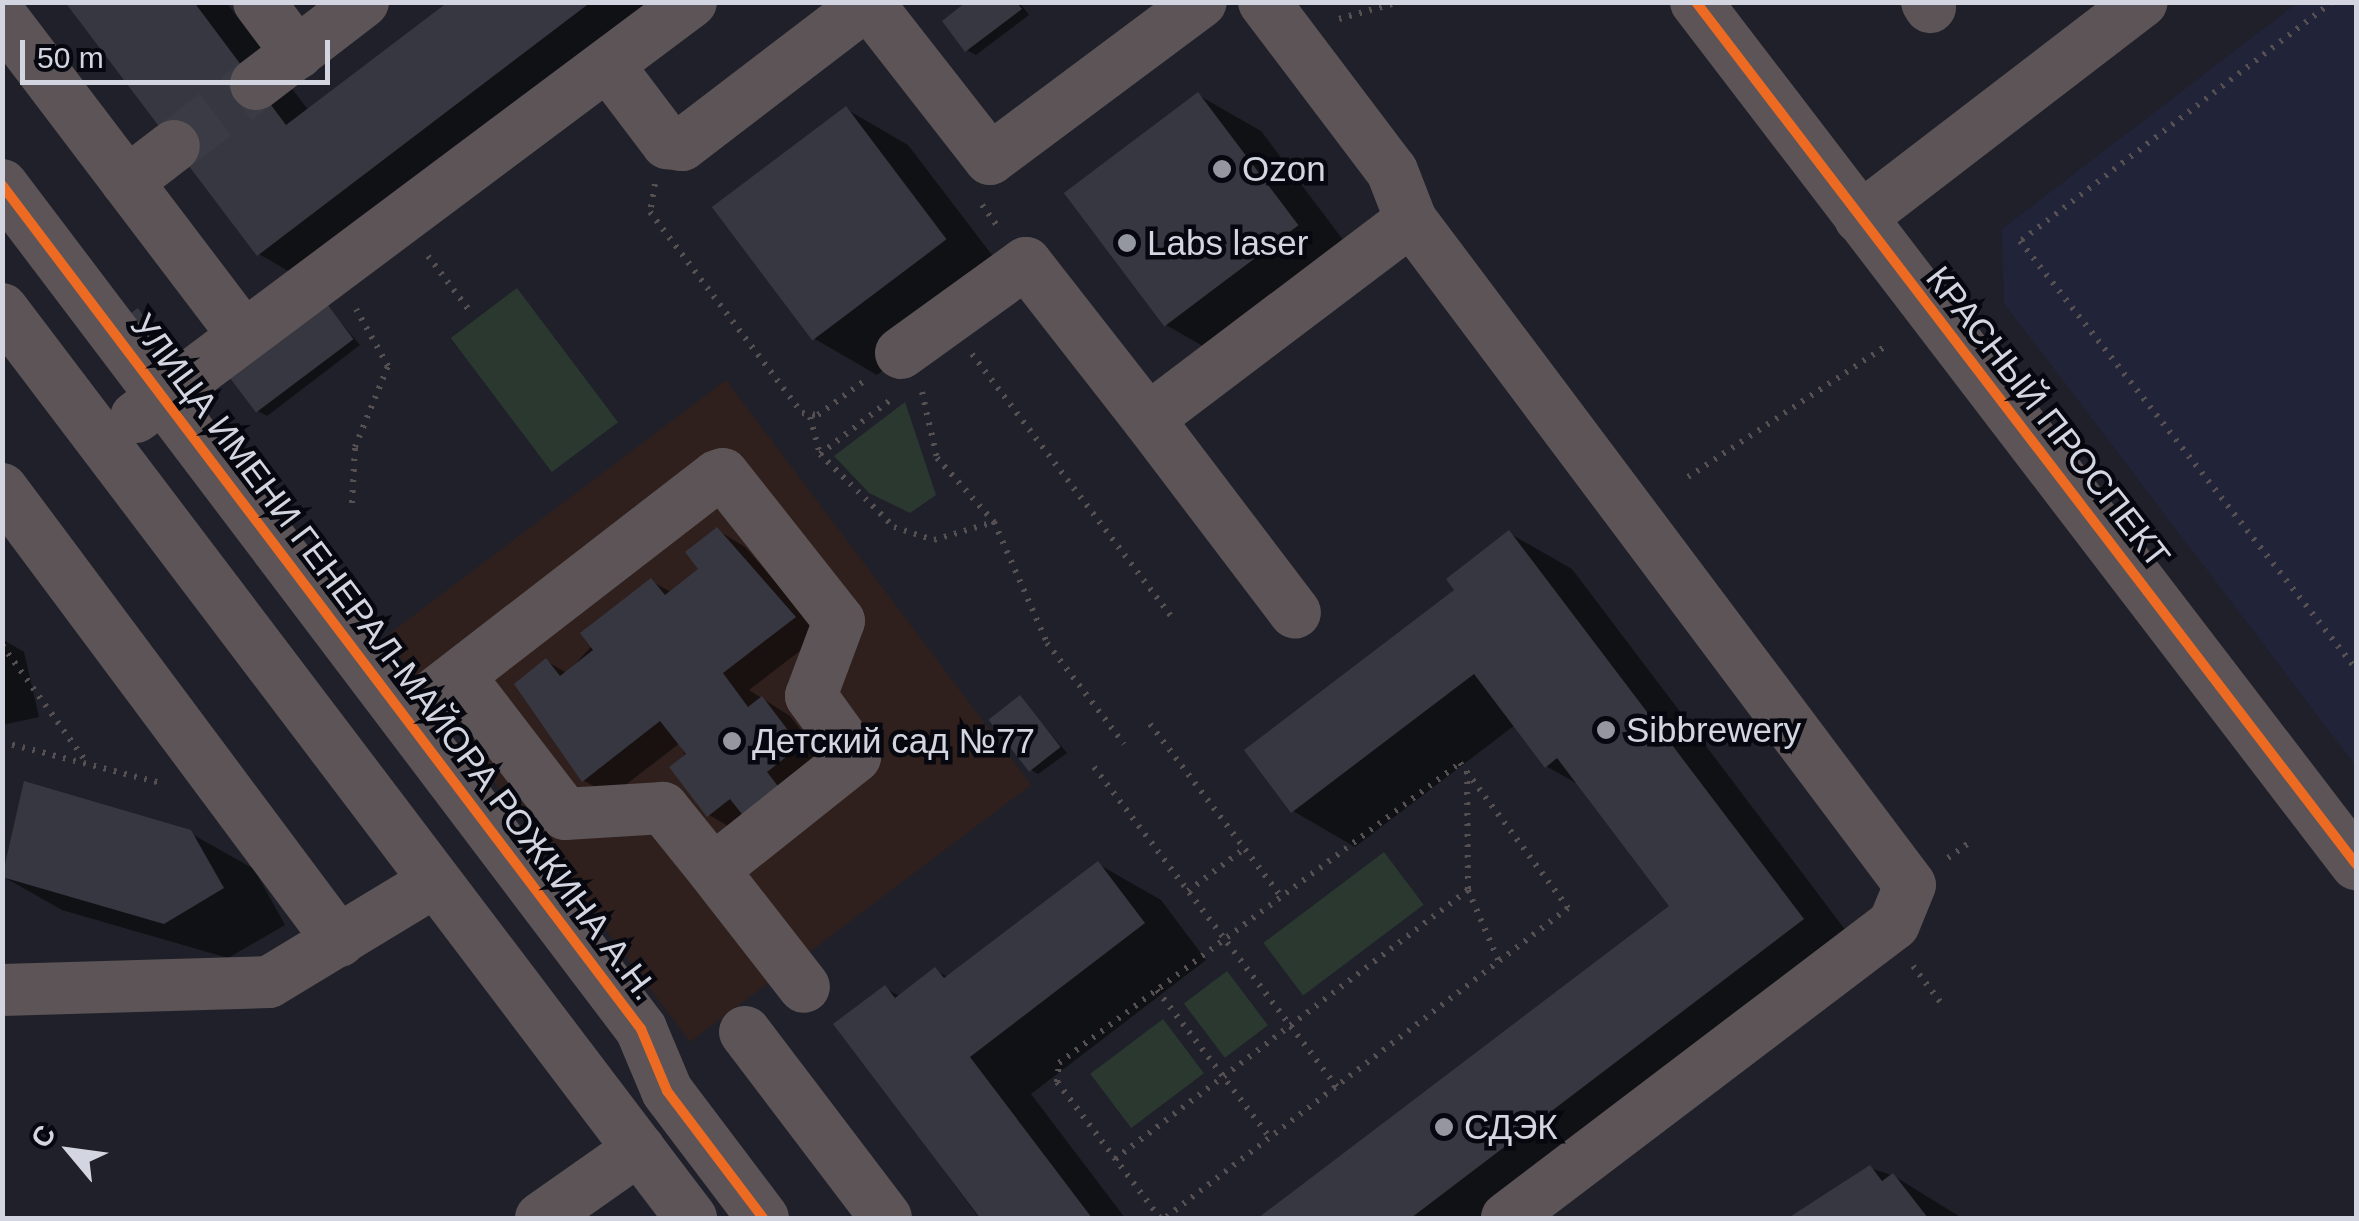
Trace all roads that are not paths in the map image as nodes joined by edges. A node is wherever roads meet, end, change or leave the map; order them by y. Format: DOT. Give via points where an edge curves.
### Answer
graph roads {
  1 [pos="259,2"];
  2 [pos="363,2"];
  3 [pos="1201,2"];
  4 [pos="1264,2"];
  5 [pos="1696,2"];
  6 [pos="2142,2"];
  7 [pos="868,3"];
  8 [pos="678,6"];
  9 [pos="2,17"];
  10 [pos="297,52"];
  11 [pos="608,64"];
  12 [pos="256,84"];
  13 [pos="174,146"];
  14 [pos="128,182"];
  15 [pos="2,186"];
  16 [pos="1860,218"];
  17 [pos="1411,220"];
  18 [pos="2,309"];
  19 [pos="244,336"];
  20 [pos="901,353"];
  21 [pos="163,397"];
  22 [pos="1148,419"];
  23 [pos="103,442"];
  24 [pos="2,489"];
  25 [pos="1295,613"];
  26 [pos="459,676"];
  27 [pos="406,718"];
  28 [pos="2356,864"];
  29 [pos="713,870"];
  30 [pos="434,882"];
  31 [pos="340,941"];
  32 [pos="804,987"];
  33 [pos="2,990"];
  34 [pos="745,1032"];
  35 [pos="639,1149"];
  36 [pos="541,1218"];
  37 [pos="691,1218"];
  38 [pos="764,1218"];
  39 [pos="886,1218"];
  40 [pos="1507,1218"];
  1 -- 10 [label="street"];
  2 -- 10 [label="street"];
  3 -- 7 [label="street" via="990,159"];
  4 -- 17 [label="street" via="1392,171"];
  5 -- 16 [label="street, КРАСНЫЙ ПРОСПЕКТ"];
  6 -- 16 [label="street"];
  7 -- 11 [label="street" via="674,147"];
  8 -- 11 [label="street"];
  9 -- 14 [label="street"];
  10 -- 12 [label="street"];
  11 -- 19 [label="street"];
  13 -- 14 [label="street"];
  14 -- 19 [label="street"];
  15 -- 21 [label="street, УЛИЦА ИМЕНИ ГЕНЕРАЛ-МАЙОРА РОЖКИНА А.Н."];
  16 -- 28 [label="street, КРАСНЫЙ ПРОСПЕКТ"];
  17 -- 22 [label="street"];
  17 -- 40 [label="street" via="1910,887 1894,924"];
  18 -- 23 [label="street"];
  19 -- 21 [label="street"];
  20 -- 22 [label="street" via="1026,263"];
  21 -- 23 [label="street"];
  21 -- 27 [label="street, УЛИЦА ИМЕНИ ГЕНЕРАЛ-МАЙОРА РОЖКИНА А.Н."];
  22 -- 25 [label="street"];
  23 -- 30 [label="street"];
  24 -- 31 [label="street"];
  26 -- 27 [label="street"];
  26 -- 29 [label="street" via="565,814 663,808"];
  26 -- 29 [label="street" via="717,476 731,478 839,621 811,696 855,757"];
  27 -- 38 [label="street, УЛИЦА ИМЕНИ ГЕНЕРАЛ-МАЙОРА РОЖКИНА А.Н." via="642,1029 667,1091"];
  29 -- 32 [label="street"];
  30 -- 31 [label="street"];
  30 -- 35 [label="street"];
  31 -- 33 [label="street" via="269,982"];
  34 -- 39 [label="street"];
  35 -- 36 [label="street"];
  35 -- 37 [label="street"];
}
